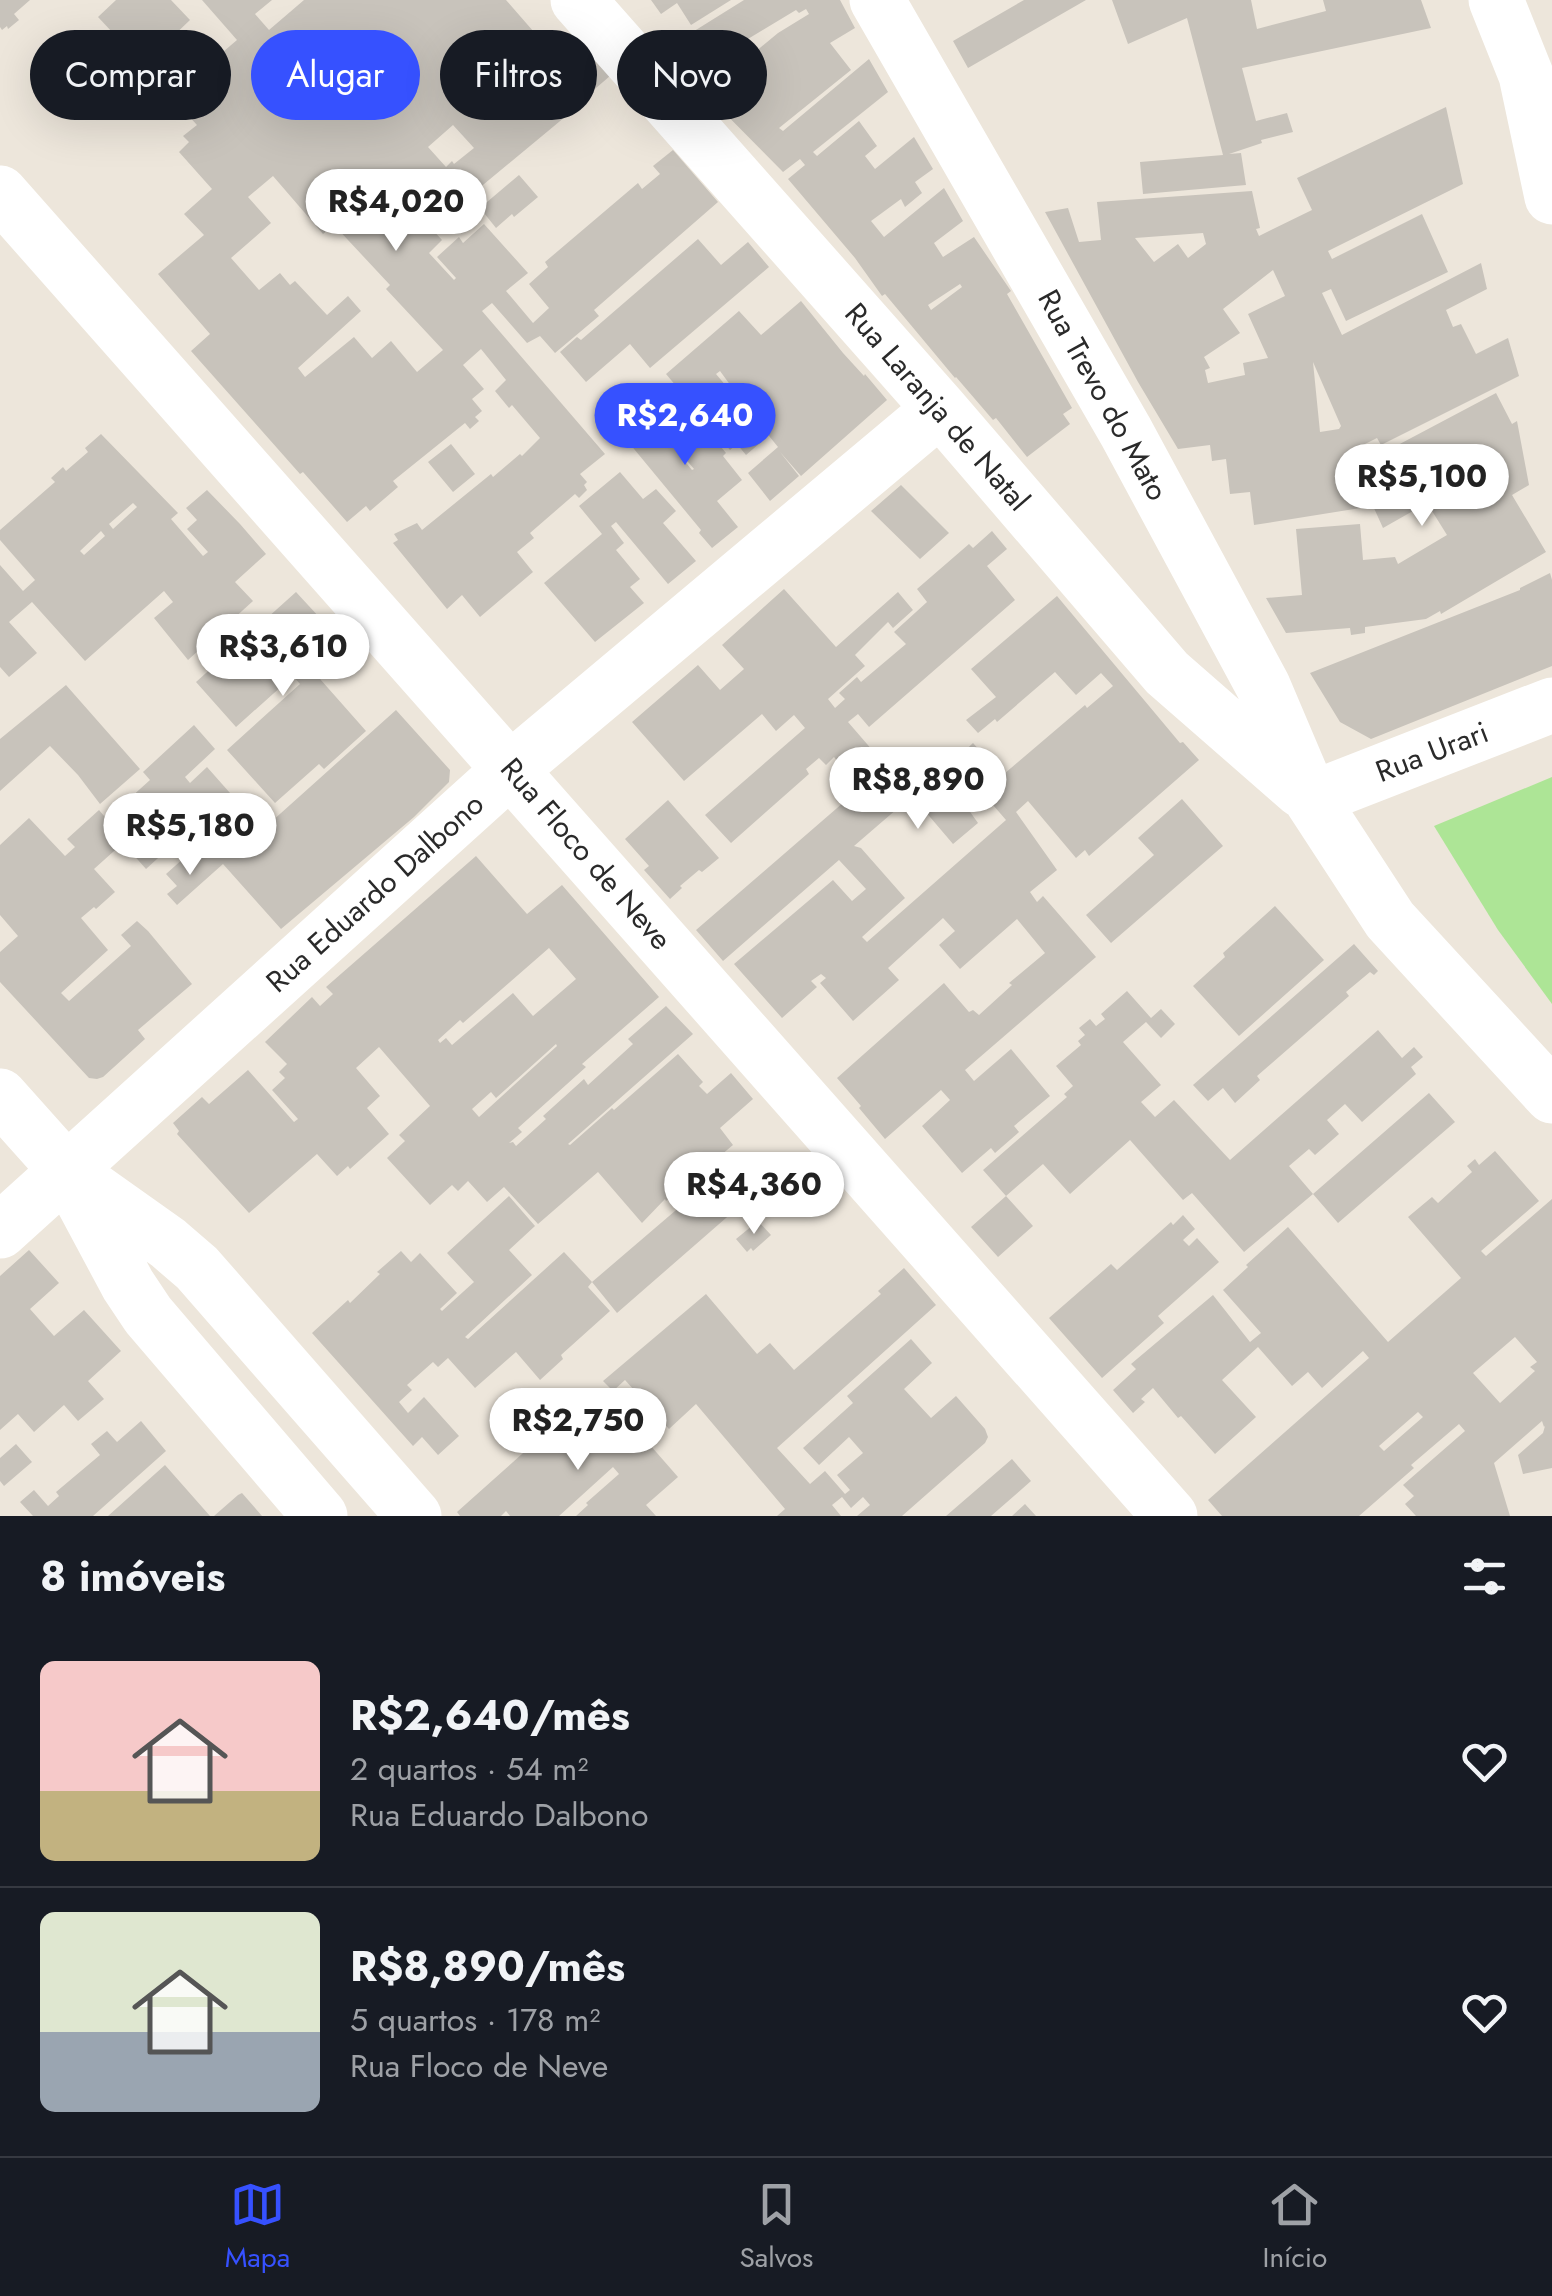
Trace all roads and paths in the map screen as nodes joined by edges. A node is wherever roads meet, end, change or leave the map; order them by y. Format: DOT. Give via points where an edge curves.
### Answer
graph roads {
  1 [pos="578,0"];
  2 [pos="877,0"];
  3 [pos="1496,0"];
  4 [pos="1539,75"];
  5 [pos="0,193"];
  6 [pos="1552,197"];
  7 [pos="940,408"];
  8 [pos="1552,705"];
  9 [pos="511,770"];
  10 [pos="1311,799"];
  11 [pos="0,1096"];
  12 [pos="1552,1096"];
  13 [pos="67,1172"];
  14 [pos="0,1231"];
  15 [pos="320,1516"];
  16 [pos="414,1516"];
  17 [pos="1170,1516"];
  1 -- 7 [label="street, Rua Laranja de Natal"];
  2 -- 10 [label="street, Rua Trevo do Mato" via="1144,466 1263,686"];
  3 -- 4 [label="street"];
  4 -- 6 [label="street"];
  5 -- 9 [label="street, Rua Floco de Neve"];
  7 -- 9 [label="street, Rua Eduardo Dalbono"];
  7 -- 10 [label="street, Rua Laranja de Natal" via="1167,673"];
  8 -- 10 [label="street, Rua Urari"];
  9 -- 13 [label="street, Rua Eduardo Dalbono"];
  9 -- 17 [label="street, Rua Floco de Neve"];
  10 -- 12 [label="street" via="1390,920"];
  11 -- 13 [label="street"];
  13 -- 14 [label="street, Rua Eduardo Dalbono"];
  13 -- 15 [label="street" via="148,1315"];
  13 -- 16 [label="street" via="197,1268"];
}
